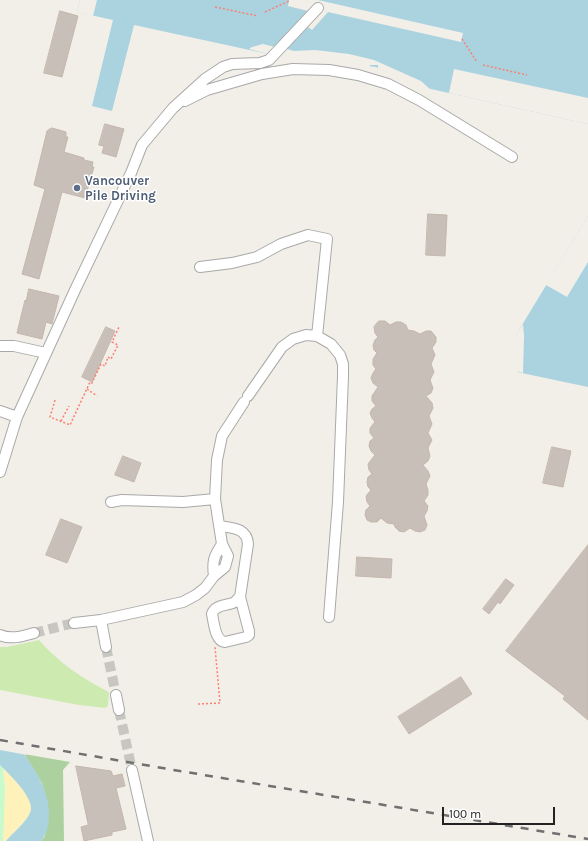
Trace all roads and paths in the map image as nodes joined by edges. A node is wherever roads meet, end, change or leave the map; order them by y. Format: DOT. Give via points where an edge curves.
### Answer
graph roads {
  1 [pos="289,1"];
  2 [pos="215,7"];
  3 [pos="318,8"];
  4 [pos="265,12"];
  5 [pos="258,16"];
  6 [pos="462,39"];
  7 [pos="477,62"];
  8 [pos="482,65"];
  9 [pos="527,75"];
  10 [pos="173,108"];
  11 [pos="512,157"];
  12 [pos="200,267"];
  13 [pos="119,327"];
  14 [pos="317,336"];
  15 [pos="0,346"];
  16 [pos="46,353"];
  17 [pos="87,389"];
  18 [pos="97,396"];
  19 [pos="55,400"];
  20 [pos="69,406"];
  21 [pos="0,411"];
  22 [pos="17,417"];
  23 [pos="61,421"];
  24 [pos="0,472"];
  25 [pos="215,499"];
  26 [pos="111,502"];
  27 [pos="220,526"];
  28 [pos="240,597"];
  29 [pos="329,617"];
  30 [pos="101,620"];
  31 [pos="74,623"];
  32 [pos="34,633"];
  33 [pos="0,635"];
  34 [pos="214,642"];
  35 [pos="106,647"];
  36 [pos="116,695"];
  37 [pos="198,704"];
  38 [pos="119,710"];
  39 [pos="132,770"];
  40 [pos="148,841"];
  1 -- 4 [label="path"];
  2 -- 5 [label="path"];
  3 -- 10 [label="street" via="268,60 223,67 205,79"];
  6 -- 7 [label="path"];
  8 -- 9 [label="path"];
  10 -- 11 [label="street" via="207,90 262,74 293,69 329,70 388,84"];
  10 -- 16 [label="street" via="142,145"];
  12 -- 14 [label="street" via="257,257 281,244 308,235 327,239"];
  13 -- 17 [label="path" via="112,342 118,345 111,359 108,358 105,366 101,364"];
  14 -- 25 [label="street" via="306,335 293,339 282,347 222,436 217,460"];
  14 -- 29 [label="street" via="331,344 343,364 338,502"];
  15 -- 16 [label="street" via="14,346"];
  16 -- 22 [label="street"];
  17 -- 18 [label="path"];
  17 -- 23 [label="path" via="70,425"];
  19 -- 23 [label="path" via="50,417"];
  20 -- 23 [label="path"];
  21 -- 22 [label="street"];
  22 -- 24 [label="street"];
  25 -- 26 [label="street"];
  25 -- 27 [label="street"];
  27 -- 28 [label="street" via="236,528 248,538"];
  27 -- 30 [label="street" via="222,544 228,556 225,567 205,588 183,602"];
  28 -- 28 [label="street" via="235,602 213,610 218,639 221,642 249,635"];
  30 -- 31 [label="street"];
  30 -- 35 [label="street"];
  32 -- 33 [label="street" via="14,637"];
  34 -- 37 [label="path" via="220,703"];
  36 -- 38 [label="street"];
  39 -- 40 [label="street"];
}
